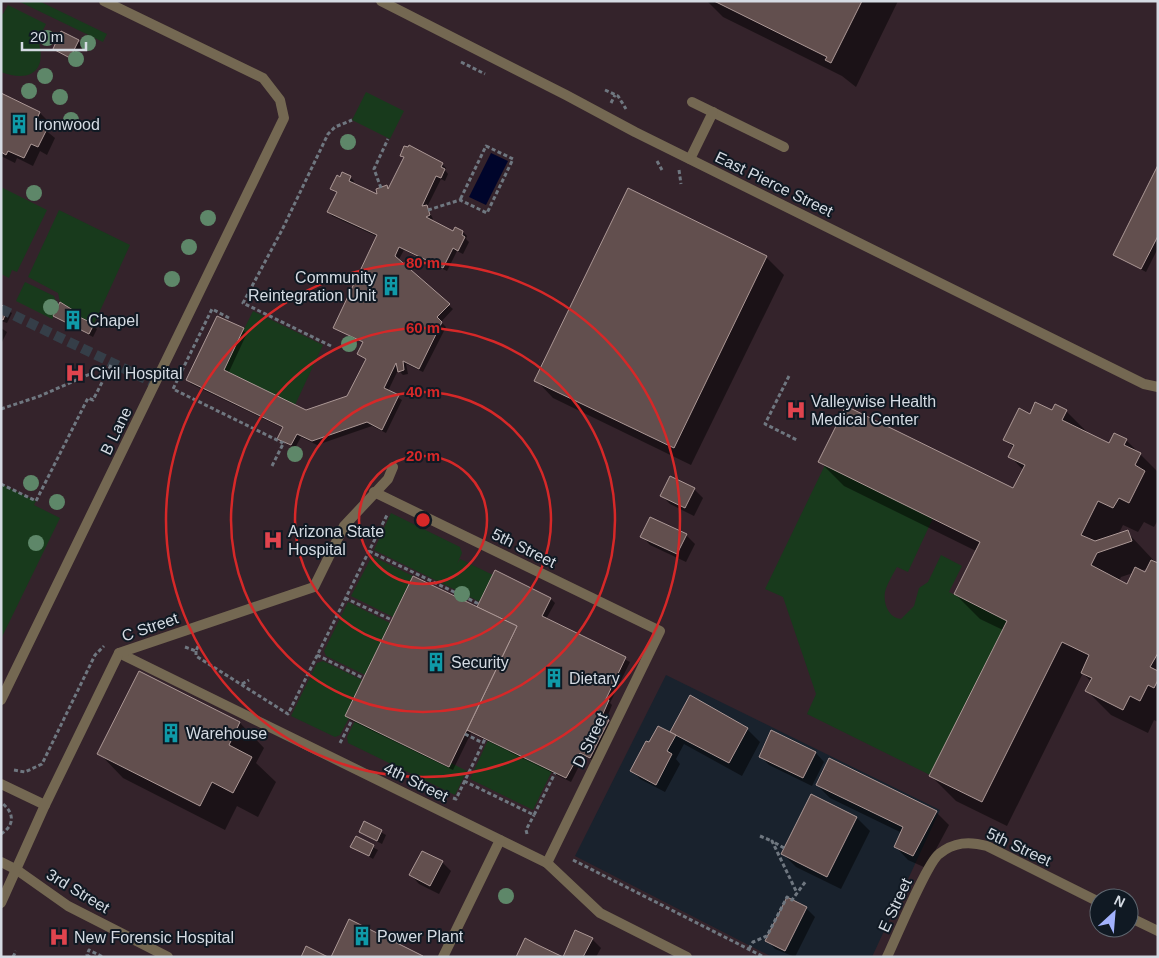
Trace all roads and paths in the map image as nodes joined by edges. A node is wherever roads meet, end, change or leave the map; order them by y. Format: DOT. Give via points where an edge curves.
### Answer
graph roads {
  1 [pos="104,1"];
  2 [pos="380,1"];
  3 [pos="692,102"];
  4 [pos="713,112"];
  5 [pos="352,120"];
  6 [pos="388,139"];
  7 [pos="784,148"];
  8 [pos="690,159"];
  9 [pos="381,188"];
  10 [pos="460,200"];
  11 [pos="428,210"];
  12 [pos="230,318"];
  13 [pos="331,346"];
  14 [pos="112,363"];
  15 [pos="90,374"];
  16 [pos="788,376"];
  17 [pos="1158,387"];
  18 [pos="1,409"];
  19 [pos="797,440"];
  20 [pos="272,466"];
  21 [pos="393,467"];
  22 [pos="1,484"];
  23 [pos="374,492"];
  24 [pos="387,513"];
  25 [pos="369,550"];
  26 [pos="345,598"];
  27 [pos="479,604"];
  28 [pos="392,620"];
  29 [pos="660,631"];
  30 [pos="200,644"];
  31 [pos="191,649"];
  32 [pos="196,651"];
  33 [pos="119,653"];
  34 [pos="317,655"];
  35 [pos="363,678"];
  36 [pos="249,680"];
  37 [pos="242,684"];
  38 [pos="1,700"];
  39 [pos="352,720"];
  40 [pos="465,734"];
  41 [pos="331,739"];
  42 [pos="340,743"];
  43 [pos="349,748"];
  44 [pos="555,773"];
  45 [pos="464,781"];
  46 [pos="1,784"];
  47 [pos="447,795"];
  48 [pos="3,804"];
  49 [pos="45,805"];
  50 [pos="534,815"];
  51 [pos="1,834"];
  52 [pos="760,836"];
  53 [pos="536,838"];
  54 [pos="500,840"];
  55 [pos="772,841"];
  56 [pos="784,848"];
  57 [pos="573,860"];
  58 [pos="1,862"];
  59 [pos="547,863"];
  60 [pos="930,866"];
  61 [pos="17,870"];
  62 [pos="806,881"];
  63 [pos="797,893"];
  64 [pos="1089,897"];
  65 [pos="1,902"];
  66 [pos="1139,922"];
  67 [pos="1158,931"];
  68 [pos="749,949"];
  69 [pos="16,951"];
  70 [pos="13,957"];
  71 [pos="90,957"];
  72 [pos="103,957"];
  73 [pos="168,957"];
  74 [pos="443,957"];
  75 [pos="687,957"];
  76 [pos="764,957"];
  77 [pos="887,957"];
  1 -- 38 [label="street, B Lane" via="266,81 284,111 282,126"];
  2 -- 8 [label="street, East Pierce Street"];
  3 -- 4 [label="street"];
  4 -- 7 [label="street"];
  4 -- 8 [label="street"];
  5 -- 13 [label="path" via="335,127 328,134 243,303"];
  6 -- 9 [label="path" via="374,169"];
  8 -- 17 [label="street, East Pierce Street" via="1119,372"];
  10 -- 10 [label="path" via="487,214 513,159 486,146"];
  10 -- 11 [label="path"];
  12 -- 20 [label="path" via="212,309 173,389 283,442"];
  14 -- 22 [label="path" via="92,400 88,398 36,501"];
  15 -- 18 [label="path"];
  16 -- 19 [label="path" via="765,424"];
  21 -- 23 [label="street, C Street" via="388,479"];
  23 -- 29 [label="street, 5th Street"];
  23 -- 33 [label="street, C Street" via="344,526 314,586"];
  24 -- 25 [label="path"];
  25 -- 26 [label="path"];
  25 -- 27 [label="path"];
  26 -- 28 [label="path"];
  26 -- 34 [label="path"];
  29 -- 59 [label="street, D Street"];
  30 -- 32 [label="path"];
  31 -- 32 [label="path"];
  32 -- 37 [label="path" via="196,656"];
  33 -- 49 [label="street, C Street"];
  33 -- 54 [label="street, 4th Street"];
  34 -- 35 [label="path"];
  34 -- 37 [label="path" via="287,716"];
  36 -- 37 [label="path"];
  39 -- 42 [label="path"];
  40 -- 45 [label="path" via="484,741"];
  41 -- 42 [label="path"];
  42 -- 43 [label="path"];
  44 -- 50 [label="path"];
  45 -- 47 [label="path" via="456,799"];
  45 -- 50 [label="path"];
  46 -- 49 [label="street"];
  48 -- 51 [label="path" via="10,811 12,822"];
  49 -- 61 [label="street, C Street"];
  50 -- 53 [label="path" via="526,832"];
  52 -- 55 [label="path"];
  54 -- 59 [label="street, 4th Street"];
  54 -- 74 [label="street"];
  55 -- 56 [label="path"];
  55 -- 63 [label="path"];
  57 -- 68 [label="path"];
  58 -- 61 [label="street, 3rd Street"];
  59 -- 75 [label="street, 4th Street" via="600,913"];
  60 -- 64 [label="street, 5th Street" via="937,855 949,848 974,842"];
  60 -- 77 [label="street, E Street"];
  61 -- 65 [label="street, C Street"];
  61 -- 73 [label="street, 3rd Street" via="68,906"];
  62 -- 63 [label="path"];
  63 -- 68 [label="path" via="792,900 787,897 767,936 752,942"];
  66 -- 67 [label="street"];
  68 -- 76 [label="path"];
  69 -- 70 [label="path"];
  71 -- 72 [label="path" via="87,955 89,950"];
}
